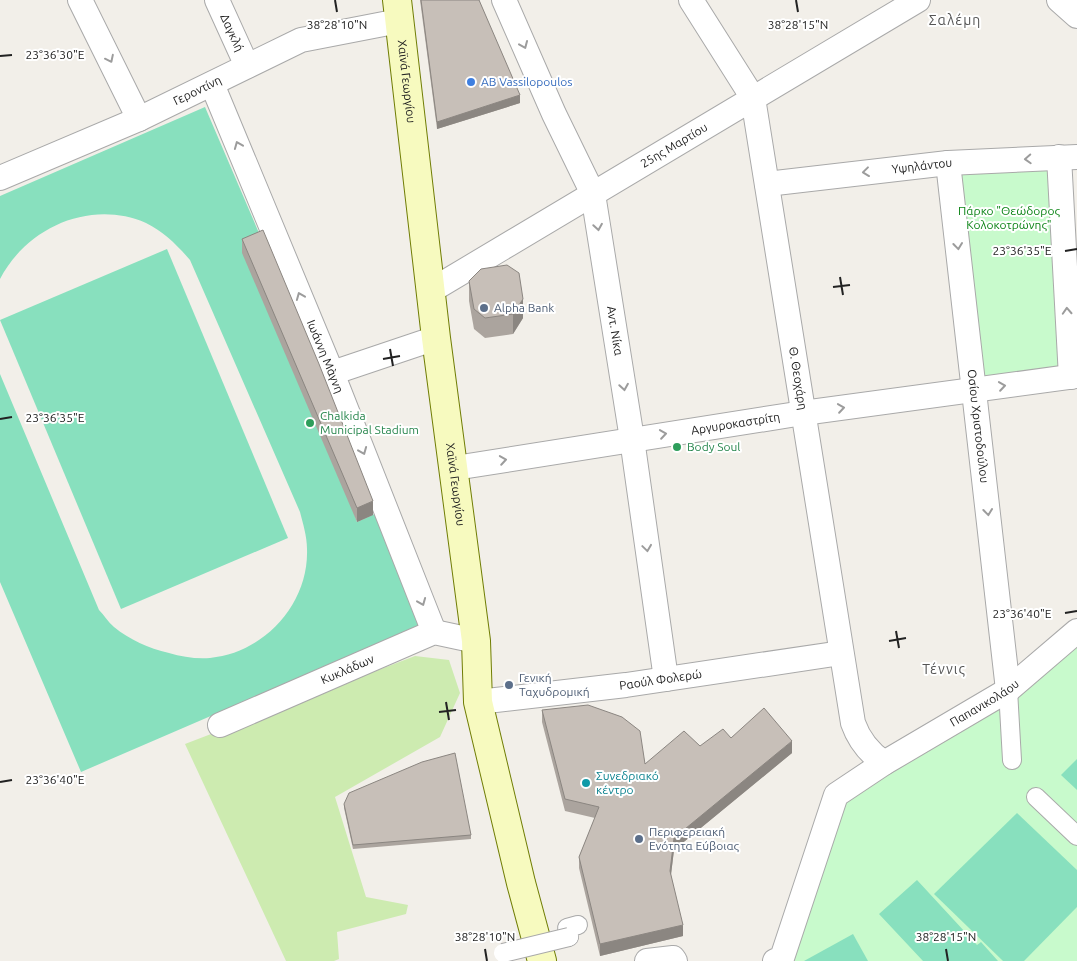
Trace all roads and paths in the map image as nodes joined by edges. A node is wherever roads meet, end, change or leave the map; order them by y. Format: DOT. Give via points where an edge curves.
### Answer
graph roads {
  1 [pos="80,0"];
  2 [pos="217,0"];
  3 [pos="504,0"];
  4 [pos="691,0"];
  5 [pos="918,0"];
  6 [pos="1059,0"];
  7 [pos="398,10"];
  8 [pos="1077,16"];
  9 [pos="247,66"];
  10 [pos="212,84"];
  11 [pos="753,98"];
  12 [pos="139,119"];
  13 [pos="1068,157"];
  14 [pos="948,163"];
  15 [pos="0,178"];
  16 [pos="767,184"];
  17 [pos="593,194"];
  18 [pos="432,290"];
  19 [pos="436,338"];
  20 [pos="332,373"];
  21 [pos="1074,377"];
  22 [pos="974,389"];
  23 [pos="803,413"];
  24 [pos="632,439"];
  25 [pos="455,468"];
  26 [pos="1077,631"];
  27 [pos="434,632"];
  28 [pos="476,641"];
  29 [pos="841,653"];
  30 [pos="666,679"];
  31 [pos="1008,690"];
  32 [pos="478,702"];
  33 [pos="220,725"];
  34 [pos="1012,760"];
  35 [pos="884,763"];
  36 [pos="1036,797"];
  37 [pos="1077,836"];
  38 [pos="578,925"];
  39 [pos="503,953"];
  40 [pos="542,961"];
  41 [pos="647,961"];
  42 [pos="675,961"];
  43 [pos="775,961"];
  1 -- 12 [label="street, one-way"];
  2 -- 9 [label="street, Δαγκλή"];
  3 -- 17 [label="street, Αντ. Νίκα, one-way"];
  4 -- 11 [label="street, Θ. Θεοχάρη"];
  5 -- 11 [label="street, 25ης Μαρτίου"];
  6 -- 8 [label="street"];
  7 -- 9 [label="street, Γεροντίνη" via="301,40"];
  7 -- 18 [label="main road, Χαϊνά Γεωργίου"];
  9 -- 10 [label="street, Γεροντίνη"];
  10 -- 12 [label="street, Γεροντίνη"];
  20 -- 10 [label="street, Ιωάννη Μὰγνη, one-way"];
  11 -- 16 [label="street, Θ. Θεοχάρη"];
  11 -- 17 [label="street, 25ης Μαρτίου"];
  12 -- 15 [label="street, Γεροντίνη"];
  13 -- 14 [label="street, Υψηλάντου, one-way"];
  21 -- 13 [label="street, one-way"];
  14 -- 16 [label="street, Υψηλάντου, one-way"];
  14 -- 22 [label="street, Οσίου Χριστοδούλου, one-way"];
  16 -- 23 [label="street, Θ. Θεοχάρη"];
  17 -- 18 [label="street, 25ης Μαρτίου"];
  17 -- 24 [label="street, Αντ. Νίκα, one-way"];
  18 -- 19 [label="main road, Χαϊνά Γεωργίου"];
  19 -- 20 [label="street"];
  19 -- 25 [label="main road, Χαϊνά Γεωργίου"];
  20 -- 27 [label="street, Ιωάννη Μὰγνη, one-way"];
  22 -- 21 [label="street, Αργυροκαστρίτη, one-way"];
  23 -- 22 [label="street, Αργυροκαστρίτη, one-way"];
  22 -- 31 [label="street, Οσίου Χριστοδούλου, one-way"];
  24 -- 23 [label="street, Αργυροκαστρίτη, one-way"];
  23 -- 29 [label="street, Θ. Θεοχάρη"];
  25 -- 24 [label="street, Αργυροκαστρίτη, one-way"];
  24 -- 30 [label="street, Αντ. Νίκα, one-way"];
  25 -- 28 [label="main road, Χαϊνά Γεωργίου"];
  26 -- 31 [label="street, Παπανικολάου"];
  27 -- 28 [label="street"];
  27 -- 33 [label="street, Κυκλάδων"];
  28 -- 32 [label="main road, Χαϊνά Γεωργίου"];
  29 -- 30 [label="street, Ραούλ Φολερώ"];
  29 -- 35 [label="street, Θ. Θεοχάρη" via="856,732 867,749"];
  30 -- 32 [label="street, Ραούλ Φολερώ"];
  31 -- 34 [label="street"];
  31 -- 35 [label="street, Παπανικολάου"];
  32 -- 40 [label="main road, Χαϊνά Γεωργίου"];
  35 -- 43 [label="street, Παπανικολάου" via="836,795 782,958"];
  36 -- 37 [label="street"];
  38 -- 39 [label="street, bridge" via="567,928 569,937"];
  41 -- 42 [label="street" via="673,958"];
}
